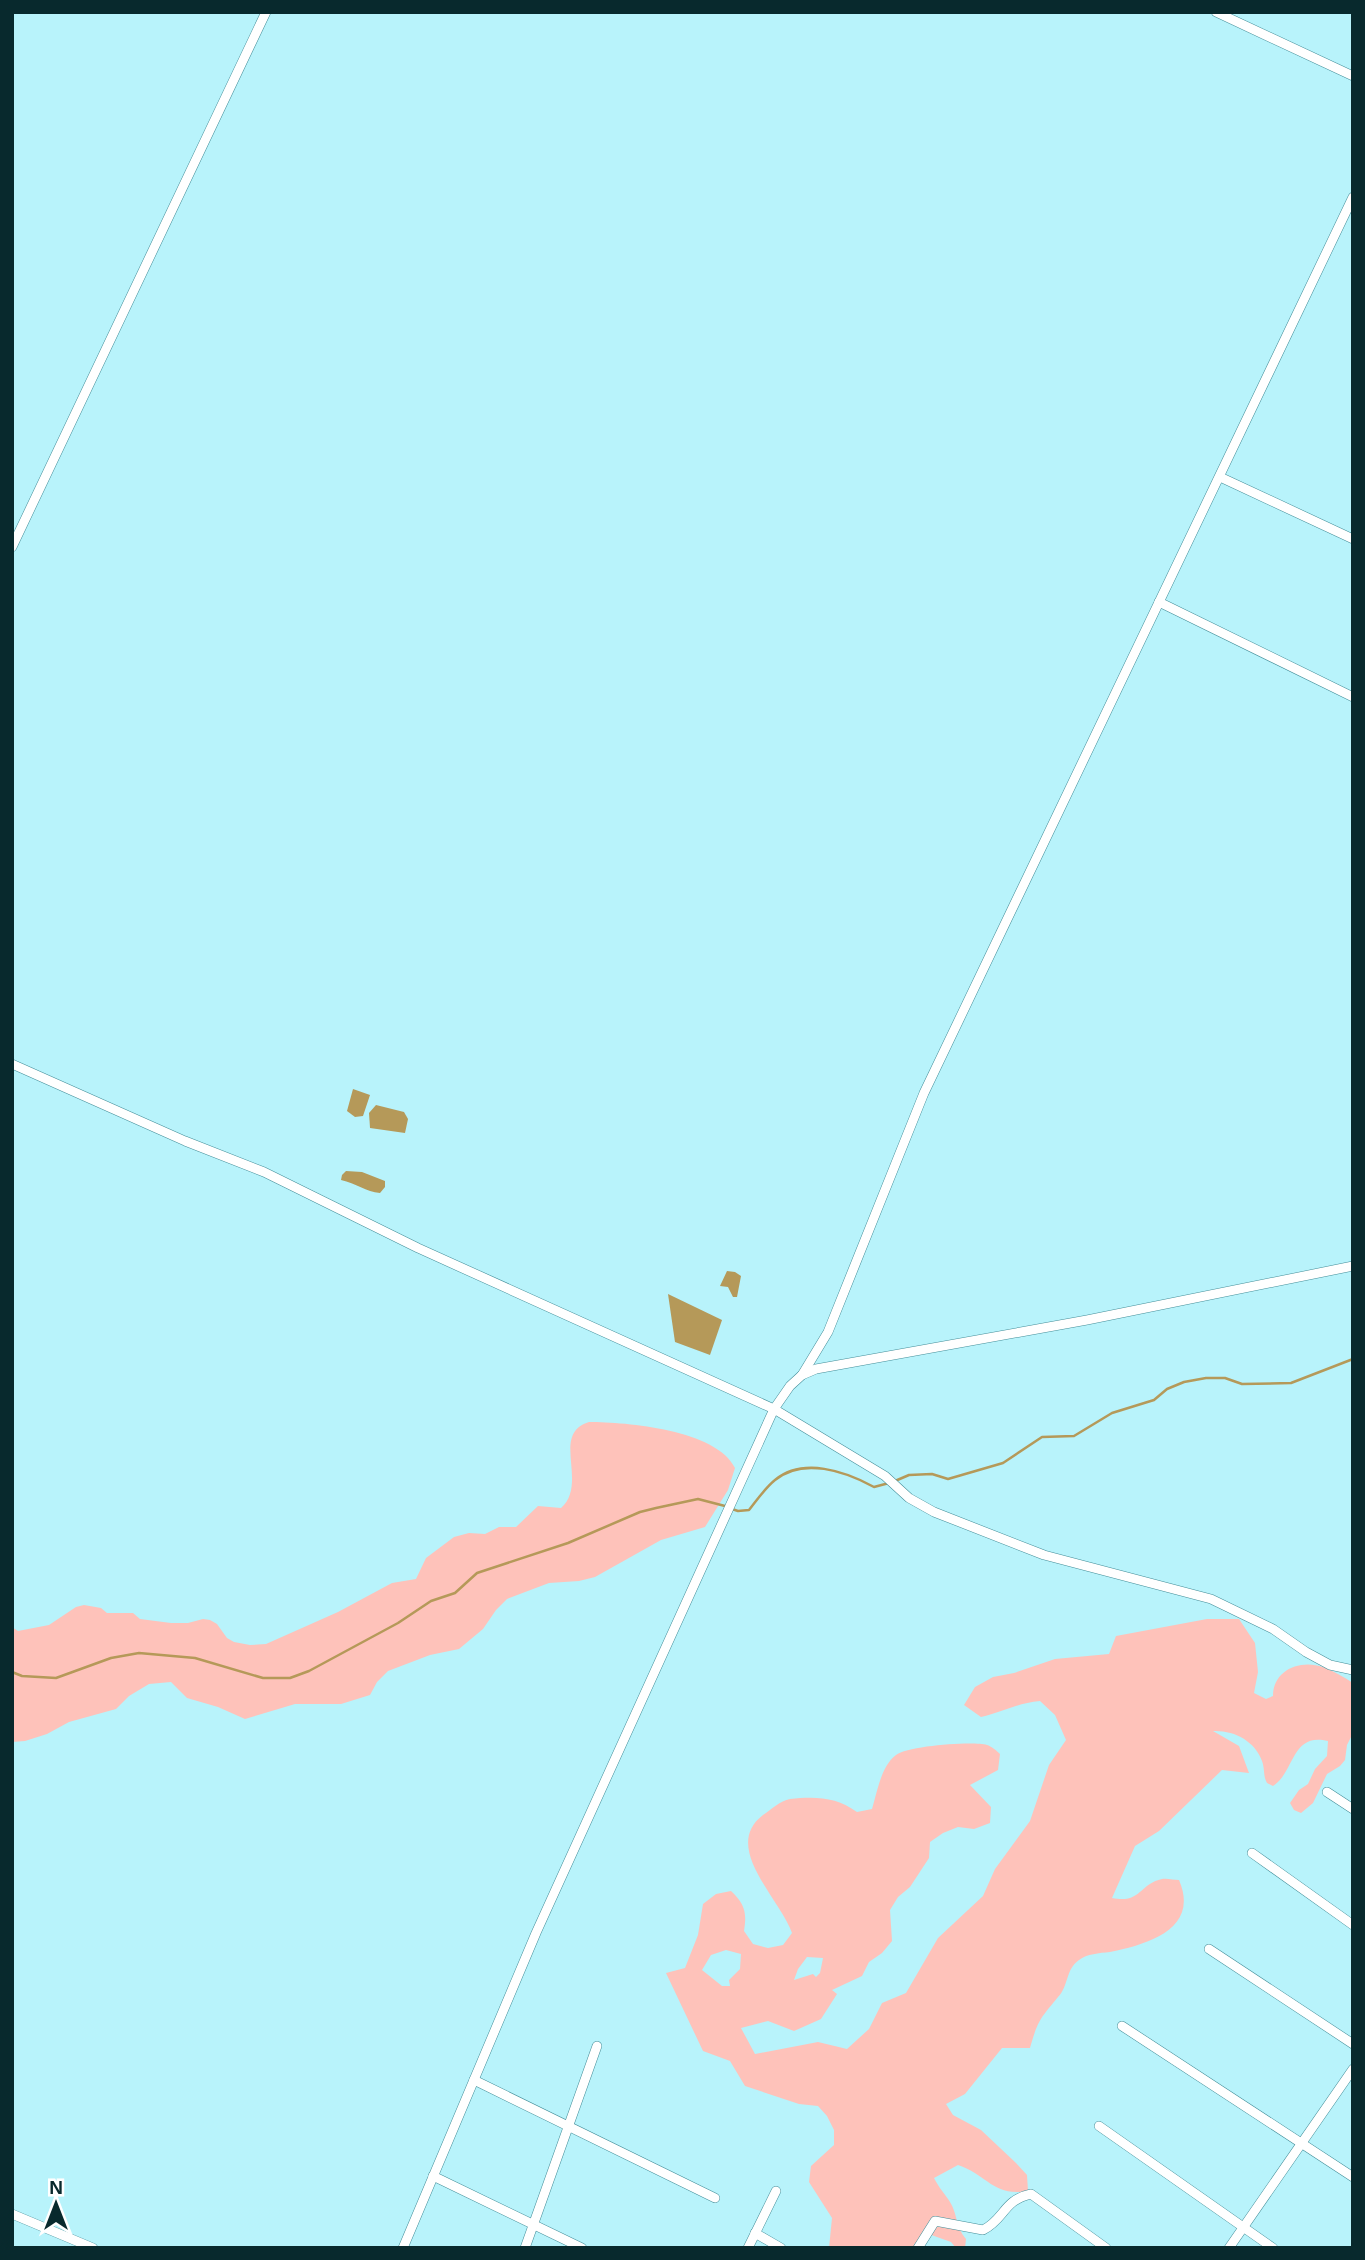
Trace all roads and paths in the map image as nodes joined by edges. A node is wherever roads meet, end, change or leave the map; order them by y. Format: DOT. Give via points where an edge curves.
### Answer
graph roads {
  1 [pos="265,12"];
  2 [pos="1216,12"];
  3 [pos="1353,76"];
  4 [pos="1353,198"];
  5 [pos="1220,477"];
  6 [pos="1353,538"];
  7 [pos="12,547"];
  8 [pos="1158,602"];
  9 [pos="1353,697"];
  10 [pos="12,1064"];
  11 [pos="1353,1266"];
  12 [pos="802,1375"];
  13 [pos="774,1409"];
  14 [pos="1353,1670"];
  15 [pos="1327,1792"];
  16 [pos="1353,1809"];
  17 [pos="1252,1853"];
  18 [pos="1353,1925"];
  19 [pos="1209,1949"];
  20 [pos="1122,2026"];
  21 [pos="1353,2044"];
  22 [pos="597,2046"];
  23 [pos="1353,2069"];
  24 [pos="474,2080"];
  25 [pos="567,2126"];
  26 [pos="1098,2126"];
  27 [pos="1301,2143"];
  28 [pos="433,2176"];
  29 [pos="1353,2177"];
  30 [pos="776,2191"];
  31 [pos="715,2198"];
  32 [pos="12,2214"];
  33 [pos="533,2224"];
  34 [pos="1243,2227"];
  35 [pos="755,2233"];
  36 [pos="93,2248"];
  37 [pos="403,2248"];
  38 [pos="525,2248"];
  39 [pos="582,2248"];
  40 [pos="748,2248"];
  41 [pos="781,2248"];
  42 [pos="918,2248"];
  43 [pos="1106,2248"];
  44 [pos="1229,2248"];
  45 [pos="1273,2248"];
  1 -- 7 [label="street"];
  2 -- 3 [label="street"];
  4 -- 5 [label="street"];
  5 -- 6 [label="street"];
  5 -- 8 [label="street"];
  8 -- 9 [label="street"];
  8 -- 12 [label="street" via="924,1093 828,1332"];
  10 -- 13 [label="street" via="264,1172 418,1248"];
  11 -- 12 [label="street"];
  12 -- 13 [label="street"];
  13 -- 14 [label="street" via="885,1476 934,1512 1044,1555 1211,1599 1273,1629 1330,1665"];
  13 -- 24 [label="street"];
  15 -- 16 [label="street"];
  17 -- 18 [label="street"];
  19 -- 21 [label="street"];
  20 -- 27 [label="street"];
  22 -- 25 [label="street"];
  23 -- 27 [label="street"];
  24 -- 25 [label="street"];
  24 -- 28 [label="street"];
  25 -- 31 [label="street"];
  25 -- 33 [label="street"];
  26 -- 34 [label="street"];
  27 -- 29 [label="street"];
  27 -- 34 [label="street"];
  28 -- 33 [label="street"];
  28 -- 37 [label="street"];
  30 -- 35 [label="street"];
  32 -- 36 [label="street"];
  33 -- 38 [label="street"];
  33 -- 39 [label="street"];
  34 -- 44 [label="street"];
  34 -- 45 [label="street"];
  35 -- 40 [label="street"];
  35 -- 41 [label="street"];
  42 -- 43 [label="street" via="935,2221 983,2230 1016,2197 1031,2194"];
}
